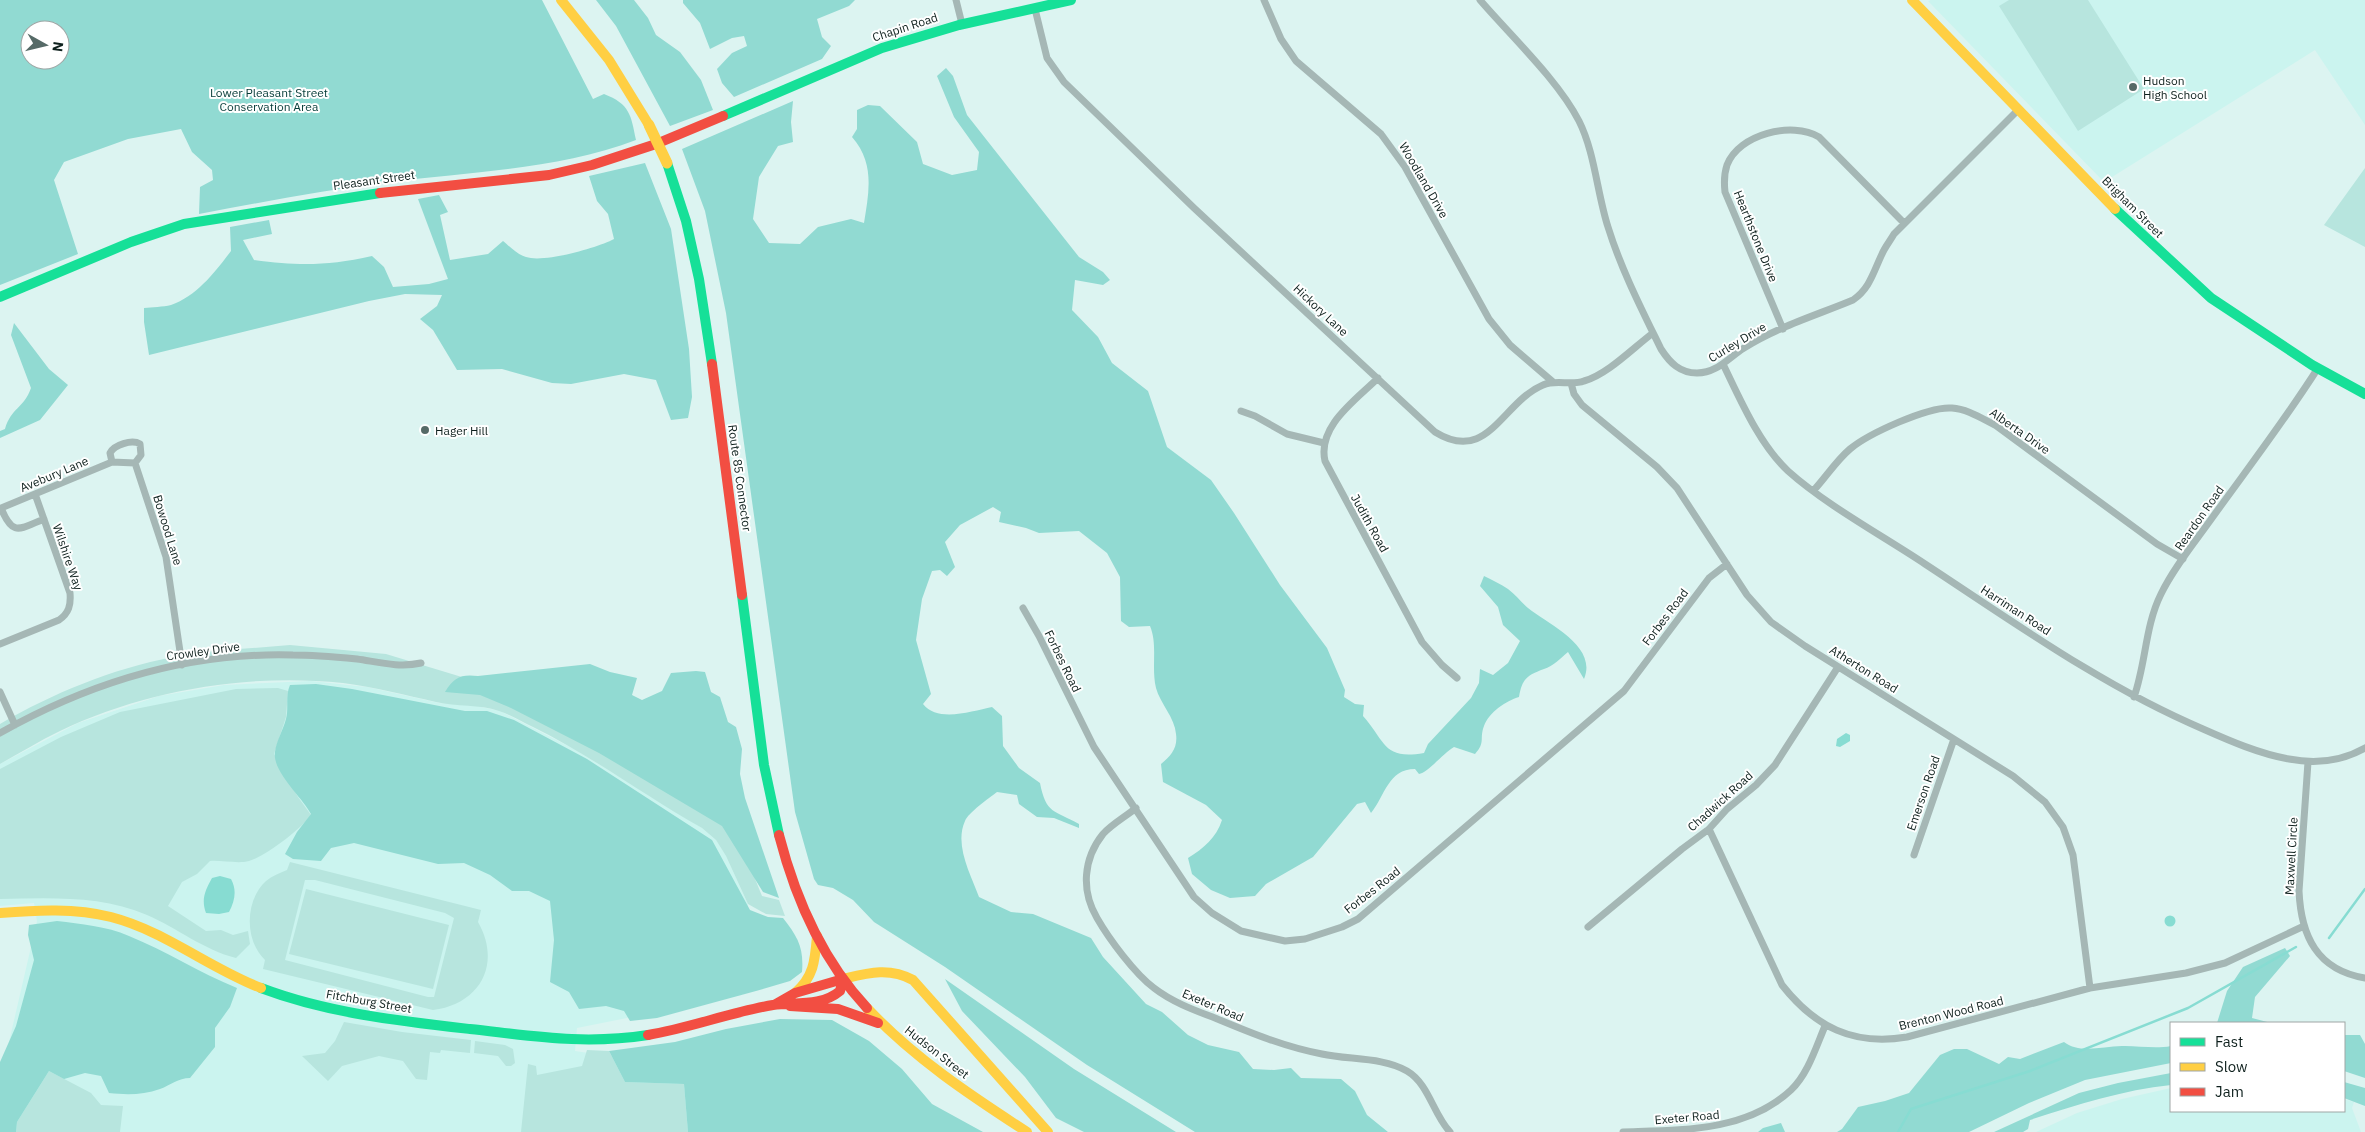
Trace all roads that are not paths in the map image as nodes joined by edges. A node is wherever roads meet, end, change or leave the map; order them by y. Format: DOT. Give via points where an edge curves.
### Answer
graph roads {
  1 [pos="561,0"];
  2 [pos="956,0"];
  3 [pos="1071,0"];
  4 [pos="1264,0"];
  5 [pos="1480,0"];
  6 [pos="1912,0"];
  7 [pos="1034,8"];
  8 [pos="962,24"];
  9 [pos="755,102"];
  10 [pos="2018,110"];
  11 [pos="1904,223"];
  12 [pos="0,297"];
  13 [pos="1783,329"];
  14 [pos="1653,333"];
  15 [pos="1723,364"];
  16 [pos="2318,368"];
  17 [pos="1378,378"];
  18 [pos="1553,382"];
  19 [pos="1571,383"];
  20 [pos="2365,394"];
  21 [pos="1241,411"];
  22 [pos="1324,443"];
  23 [pos="112,462"];
  24 [pos="135,463"];
  25 [pos="1814,490"];
  26 [pos="35,494"];
  27 [pos="44,519"];
  28 [pos="2183,559"];
  29 [pos="1727,564"];
  30 [pos="1023,608"];
  31 [pos="0,644"];
  32 [pos="421,663"];
  33 [pos="182,664"];
  34 [pos="1838,666"];
  35 [pos="1457,678"];
  36 [pos="0,692"];
  37 [pos="2134,697"];
  38 [pos="15,725"];
  39 [pos="0,733"];
  40 [pos="1954,739"];
  41 [pos="2365,748"];
  42 [pos="2308,762"];
  43 [pos="1136,808"];
  44 [pos="1709,830"];
  45 [pos="1914,855"];
  46 [pos="0,913"];
  47 [pos="2304,926"];
  48 [pos="1588,927"];
  49 [pos="817,936"];
  50 [pos="2365,978"];
  51 [pos="843,979"];
  52 [pos="2090,988"];
  53 [pos="795,993"];
  54 [pos="774,1005"];
  55 [pos="790,1006"];
  56 [pos="882,1024"];
  57 [pos="1825,1026"];
  58 [pos="1027,1132"];
  59 [pos="1048,1132"];
  60 [pos="1450,1132"];
  61 [pos="1623,1132"];
  1 -- 49 [label="street, Route 85 Connector, bridge" via="605,53 649,125 667,163 692,240 774,824 788,873"];
  2 -- 8 [label="street"];
  3 -- 7 [label="street, Chapin Road"];
  4 -- 18 [label="street, Woodland Drive" via="1281,39 1296,61 1390,144 1489,319 1510,345"];
  5 -- 14 [label="street, Curley Drive" via="1555,87 1578,120 1588,146 1609,233"];
  6 -- 10 [label="street, Brigham Street"];
  7 -- 8 [label="street, Chapin Road"];
  7 -- 17 [label="street, Hickory Lane" via="1047,58 1064,82 1194,208"];
  8 -- 9 [label="street, Chapin Road" via="882,48"];
  9 -- 12 [label="street, Pleasant Street" via="637,152 549,175 361,195 184,224 131,242"];
  10 -- 11 [label="street, Curley Drive"];
  10 -- 16 [label="street, Brigham Street" via="2196,286"];
  11 -- 13 [label="street, Curley Drive" via="1882,252 1868,288 1852,300"];
  11 -- 13 [label="street, Hearthstone Drive" via="1818,137 1808,131 1769,133 1756,137 1735,152 1727,164 1725,192"];
  13 -- 15 [label="street, Curley Drive" via="1743,348"];
  14 -- 15 [label="street, Curley Drive" via="1666,357 1683,371 1703,373"];
  14 -- 19 [label="street, Hickory Lane" via="1601,373 1587,381"];
  15 -- 25 [label="street, Harriman Road" via="1764,441 1788,470"];
  16 -- 20 [label="street, Brigham Street"];
  16 -- 28 [label="street, Reardon Road" via="2270,441"];
  17 -- 18 [label="street, Hickory Lane" via="1435,432 1459,442 1473,441 1486,434 1528,394"];
  17 -- 22 [label="street" via="1335,421"];
  18 -- 19 [label="street, Hickory Lane"];
  19 -- 29 [label="street, Atherton Road" via="1582,406 1657,467 1677,488"];
  21 -- 22 [label="street" via="1287,434"];
  22 -- 35 [label="street, Judith Road" via="1323,452 1329,472 1422,642"];
  23 -- 24 [label="street, Avebury Lane"];
  23 -- 24 [label="street" via="112,450 136,442 141,455"];
  23 -- 26 [label="street, Avebury Lane"];
  24 -- 33 [label="street, Bowood Lane" via="166,557"];
  25 -- 28 [label="street, Alberta Drive" via="1849,450 1863,440 1897,423 1952,408 1977,415 1995,425 2157,544"];
  25 -- 37 [label="street, Harriman Road" via="2015,623"];
  26 -- 27 [label="street, Wilshire Way"];
  26 -- 27 [label="street, Avebury Lane" via="1,508 8,524 14,528"];
  27 -- 31 [label="street, Wilshire Way" via="70,593 68,612 59,620"];
  28 -- 37 [label="street, Reardon Road" via="2161,593"];
  29 -- 34 [label="street, Atherton Road" via="1747,595 1780,630"];
  29 -- 43 [label="street, Forbes Road" via="1709,578 1624,691 1379,902 1342,927 1305,939 1285,941 1241,931 1228,924 1194,896"];
  30 -- 43 [label="street, Forbes Road" via="1094,747"];
  32 -- 33 [label="street, Crowley Drive" via="403,666 284,655 239,656"];
  33 -- 38 [label="street, Crowley Drive" via="91,689"];
  34 -- 40 [label="street, Atherton Road"];
  34 -- 44 [label="street, Chadwick Road" via="1775,765"];
  36 -- 38 [label="street"];
  37 -- 42 [label="street, Harriman Road" via="2233,742"];
  38 -- 39 [label="street, Crowley Drive"];
  40 -- 45 [label="street, Emerson Road"];
  40 -- 52 [label="street, Atherton Road" via="2024,783 2045,802 2063,827 2075,866"];
  41 -- 42 [label="street, Harriman Road" via="2341,758"];
  42 -- 47 [label="street, Maxwell Circle" via="2299,891"];
  43 -- 60 [label="street, Exeter Road" via="1104,833 1094,848 1087,867 1086,886 1092,909 1104,931 1153,988 1174,1001 1293,1049 1391,1064 1408,1072 1422,1084 1441,1123"];
  44 -- 48 [label="street, Chadwick Road"];
  44 -- 57 [label="street, Brenton Wood Road" via="1782,985 1800,1006"];
  46 -- 54 [label="street, Fitchburg Street" via="73,911 114,918 154,934 226,973 320,1007 373,1018 524,1036 591,1041 639,1036"];
  47 -- 50 [label="street, Maxwell Circle" via="2315,950 2326,963 2347,974"];
  47 -- 52 [label="street, Brenton Wood Road" via="2226,963 2186,973"];
  49 -- 51 [label="street, Route 85 Connector"];
  49 -- 53 [label="street" via="814,971 808,982"];
  51 -- 53 [label="street"];
  51 -- 55 [label="street" via="836,995"];
  51 -- 56 [label="street, Hudson Street"];
  51 -- 59 [label="street" via="881,970 895,971 913,980"];
  52 -- 57 [label="street, Brenton Wood Road" via="1887,1041 1866,1039"];
  53 -- 54 [label="street"];
  54 -- 55 [label="street"];
  55 -- 56 [label="street" via="838,1009"];
  56 -- 58 [label="street, Hudson Street" via="936,1071"];
  57 -- 61 [label="street, Exeter Road" via="1810,1062 1792,1090 1762,1112 1734,1123 1698,1129"];
}
